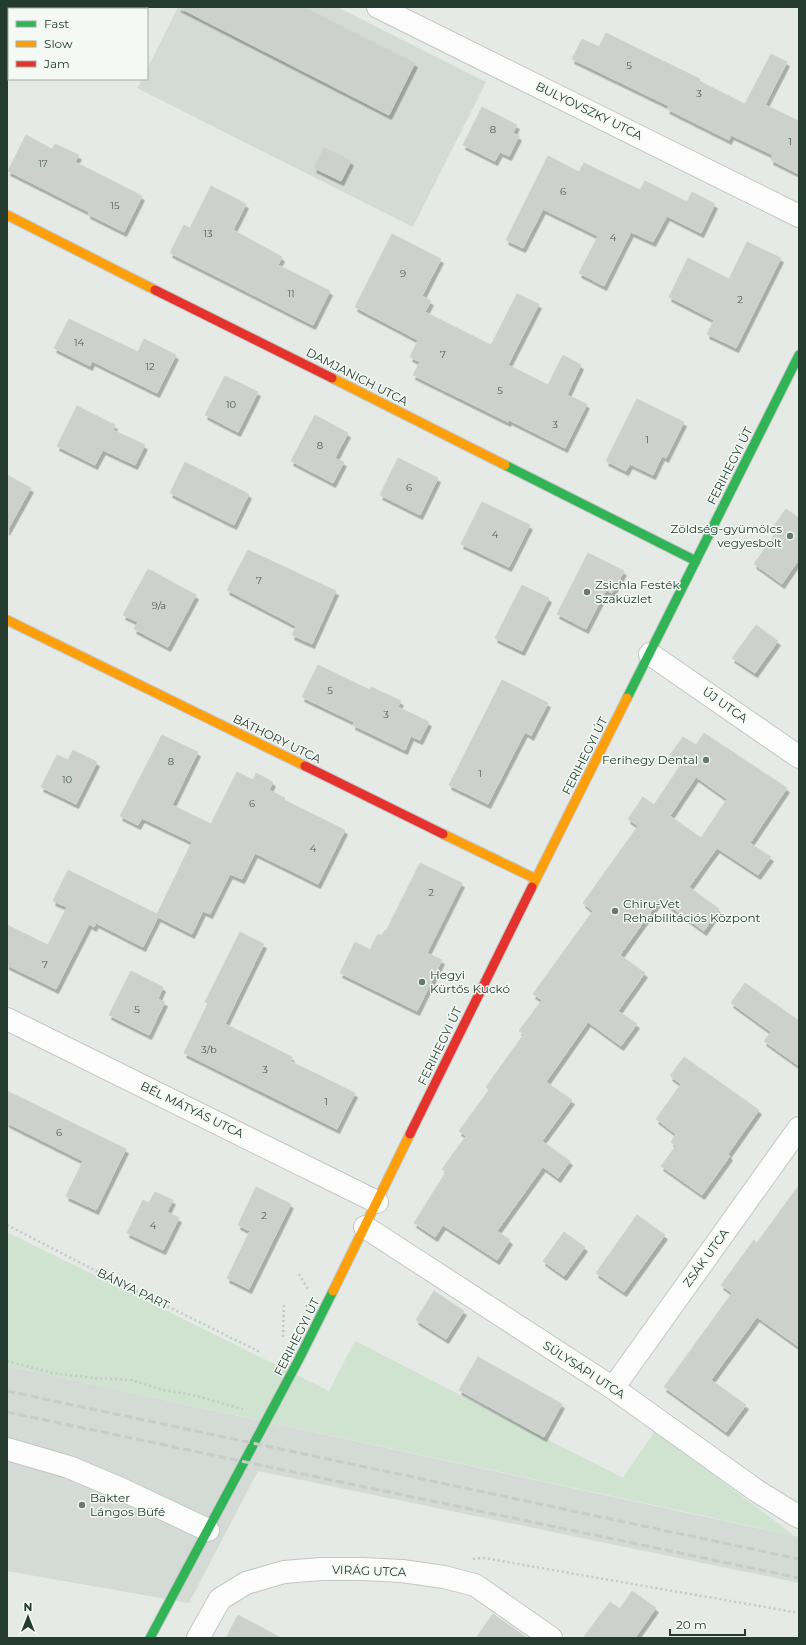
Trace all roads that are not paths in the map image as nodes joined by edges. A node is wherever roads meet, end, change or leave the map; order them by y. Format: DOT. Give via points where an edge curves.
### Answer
graph roads {
  1 [pos="378,7"];
  2 [pos="7,215"];
  3 [pos="799,216"];
  4 [pos="799,355"];
  5 [pos="696,561"];
  6 [pos="7,620"];
  7 [pos="650,654"];
  8 [pos="799,757"];
  9 [pos="536,879"];
  10 [pos="7,1019"];
  11 [pos="799,1128"];
  12 [pos="377,1202"];
  13 [pos="365,1227"];
  14 [pos="613,1388"];
  15 [pos="7,1449"];
  16 [pos="799,1516"];
  17 [pos="208,1530"];
  18 [pos="150,1638"];
  19 [pos="198,1638"];
  20 [pos="551,1638"];
  1 -- 3 [label="street, BULYOVSZKY UTCA"];
  2 -- 5 [label="main road, DAMJANICH UTCA"];
  4 -- 5 [label="main road, FERIHEGYI ÚT"];
  5 -- 7 [label="main road, FERIHEGYI ÚT"];
  6 -- 9 [label="main road, BÁTHORY UTCA"];
  7 -- 8 [label="street, ÚJ UTCA"];
  7 -- 9 [label="main road, FERIHEGYI ÚT"];
  9 -- 12 [label="main road, FERIHEGYI ÚT"];
  10 -- 12 [label="street, BÉL MÁTYÁS UTCA"];
  11 -- 14 [label="street, ZSÁK UTCA"];
  12 -- 13 [label="main road, FERIHEGYI ÚT"];
  13 -- 14 [label="street, SÜLYSÁPI UTCA"];
  13 -- 17 [label="main road, FERIHEGYI ÚT" via="298,1361"];
  14 -- 16 [label="street, SÜLYSÁPI UTCA" via="757,1491"];
  15 -- 17 [label="street" via="69,1467"];
  17 -- 18 [label="main road, FERIHEGYI ÚT"];
  19 -- 20 [label="street, VIRÁG UTCA" via="220,1599 246,1583 284,1572 321,1569 402,1571 444,1577 475,1585"];
}
